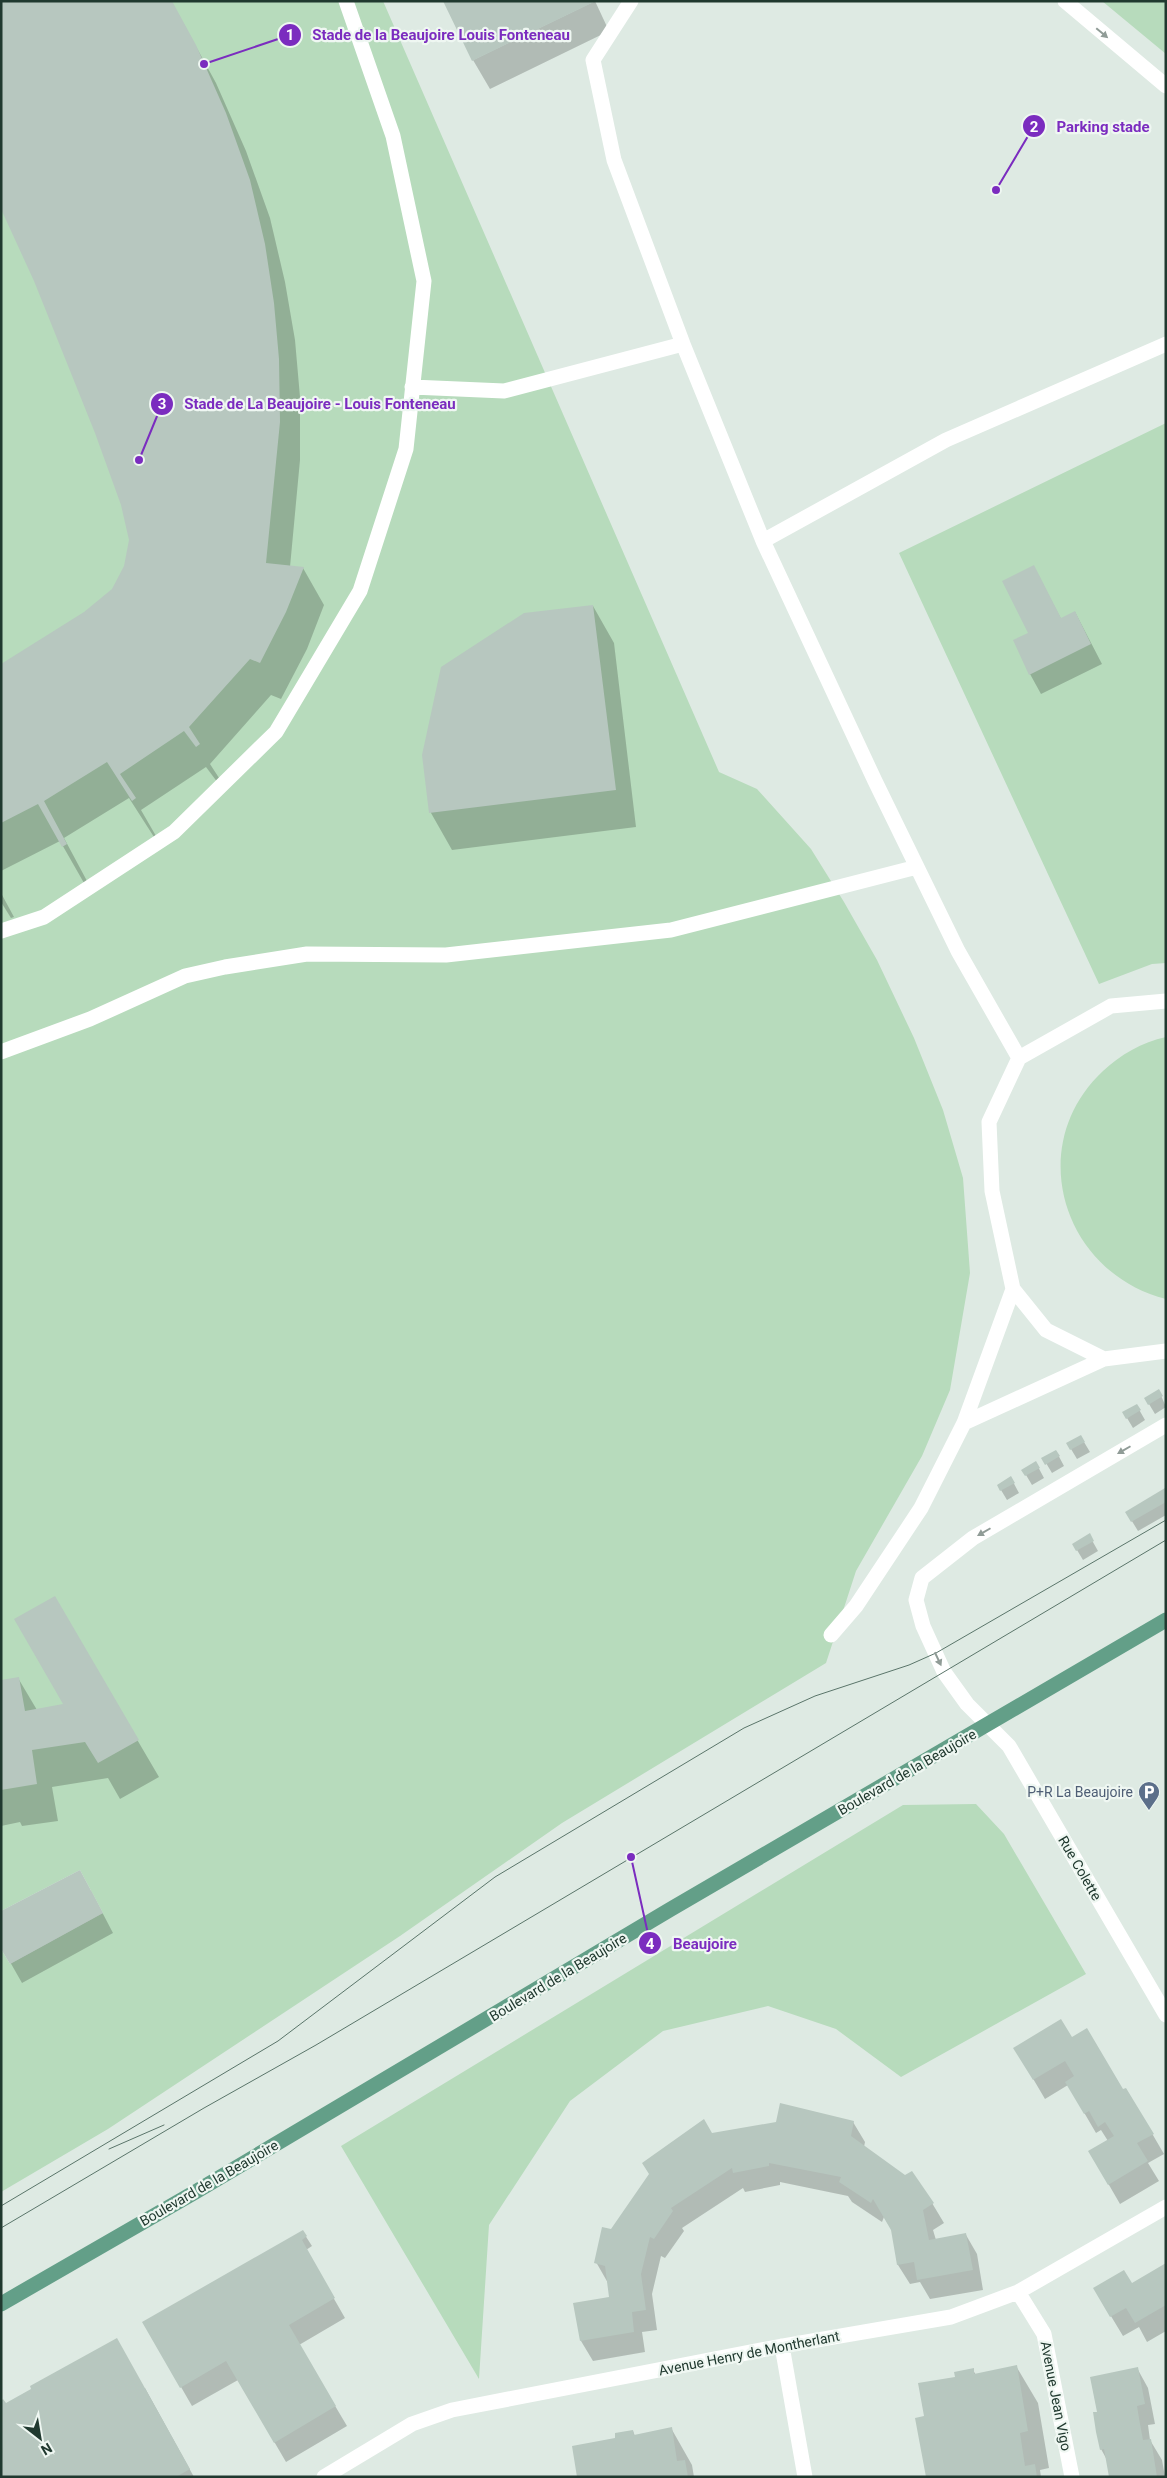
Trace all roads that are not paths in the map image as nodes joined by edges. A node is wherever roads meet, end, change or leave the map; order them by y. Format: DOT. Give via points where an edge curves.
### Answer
graph roads {
  1 [pos="346,1"];
  2 [pos="631,1"];
  3 [pos="1065,1"];
  4 [pos="1166,86"];
  5 [pos="684,344"];
  6 [pos="1166,344"];
  7 [pos="412,388"];
  8 [pos="763,541"];
  9 [pos="917,867"];
  10 [pos="1,931"];
  11 [pos="1166,1001"];
  12 [pos="1,1052"];
  13 [pos="1019,1058"];
  14 [pos="1013,1289"];
  15 [pos="1166,1351"];
  16 [pos="1104,1359"];
  17 [pos="964,1423"];
  18 [pos="1166,1425"];
  19 [pos="1166,1620"];
  20 [pos="831,1635"];
  21 [pos="988,1726"];
  22 [pos="1166,2015"];
  23 [pos="1166,2207"];
  24 [pos="1018,2292"];
  25 [pos="1,2304"];
  26 [pos="782,2346"];
  27 [pos="324,2477"];
  28 [pos="805,2477"];
  29 [pos="1072,2477"];
  1 -- 7 [label="street" via="393,136 424,281"];
  2 -- 5 [label="street" via="593,60 614,160"];
  3 -- 4 [label="street, one-way"];
  5 -- 7 [label="street" via="504,391"];
  5 -- 8 [label="street"];
  6 -- 8 [label="street" via="946,440"];
  7 -- 10 [label="street" via="406,449 360,591 276,732 174,832 44,917"];
  8 -- 9 [label="street"];
  9 -- 12 [label="street" via="671,930 446,955 307,954 225,967 186,976 90,1019"];
  9 -- 13 [label="street" via="958,951"];
  11 -- 13 [label="street" via="1111,1006"];
  13 -- 14 [label="street" via="989,1122 992,1190"];
  14 -- 16 [label="street" via="1046,1330"];
  14 -- 17 [label="street"];
  15 -- 16 [label="street"];
  16 -- 17 [label="street"];
  17 -- 20 [label="street" via="921,1508 856,1606"];
  18 -- 21 [label="street, Rue Colette, one-way" via="973,1538 922,1578 916,1600 923,1626 944,1672"];
  19 -- 21 [label="main road, Boulevard de la Beaujoire"];
  21 -- 22 [label="street, Rue Colette" via="1017,1759"];
  21 -- 25 [label="main road, Boulevard de la Beaujoire"];
  23 -- 24 [label="street, Avenue Henry de Montherlant"];
  24 -- 26 [label="street, Avenue Henry de Montherlant" via="951,2317"];
  24 -- 29 [label="street, Avenue Jean Vigo" via="1044,2334"];
  26 -- 27 [label="street, Avenue Henry de Montherlant" via="452,2410 412,2424"];
  26 -- 28 [label="street"];
}
